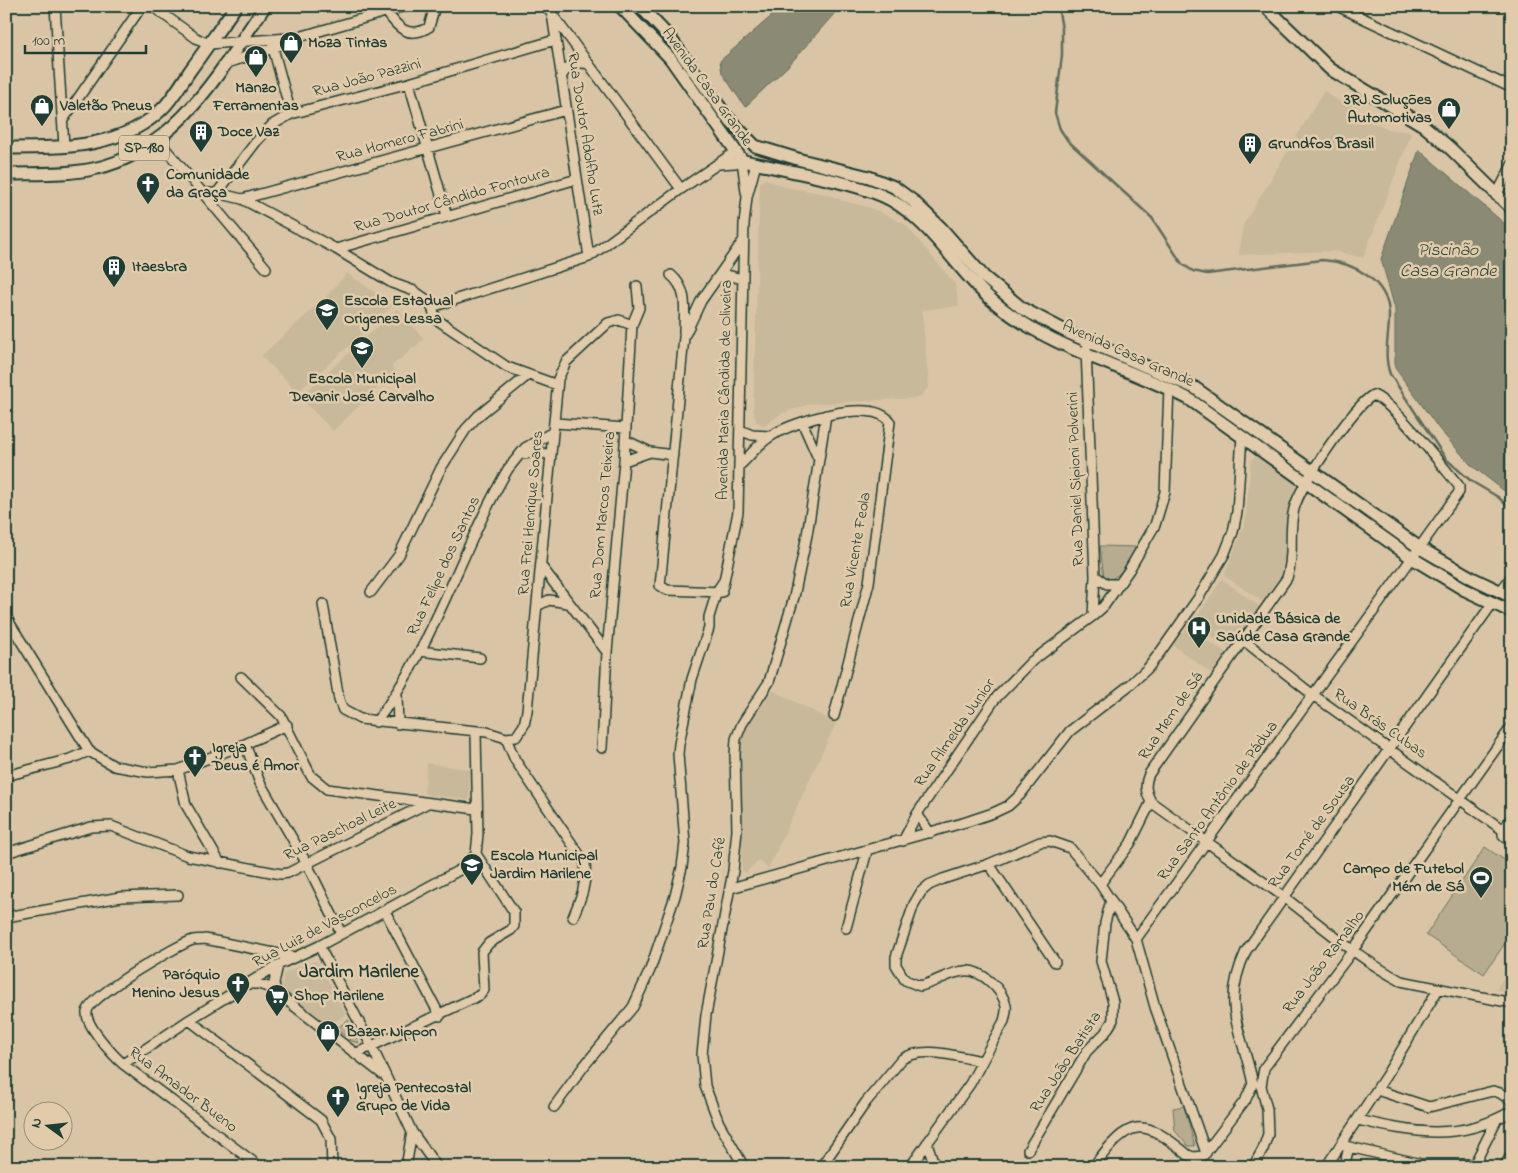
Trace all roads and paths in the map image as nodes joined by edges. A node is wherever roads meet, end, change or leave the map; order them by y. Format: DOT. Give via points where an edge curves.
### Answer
graph roads {
  1 [pos="55,6"];
  2 [pos="142,6"];
  3 [pos="152,6"];
  4 [pos="236,6"];
  5 [pos="264,6"];
  6 [pos="406,6"];
  7 [pos="436,6"];
  8 [pos="546,6"];
  9 [pos="620,6"];
  10 [pos="640,6"];
  11 [pos="1265,6"];
  12 [pos="1338,6"];
  13 [pos="1508,6"];
  14 [pos="1512,8"];
  15 [pos="386,11"];
  16 [pos="552,14"];
  17 [pos="299,37"];
  18 [pos="555,40"];
  19 [pos="238,43"];
  20 [pos="209,44"];
  21 [pos="273,48"];
  22 [pos="224,64"];
  23 [pos="589,64"];
  24 [pos="561,77"];
  25 [pos="409,83"];
  26 [pos="1512,88"];
  27 [pos="566,110"];
  28 [pos="291,114"];
  29 [pos="63,120"];
  30 [pos="158,140"];
  31 [pos="64,146"];
  32 [pos="756,146"];
  33 [pos="6,148"];
  34 [pos="427,150"];
  35 [pos="738,156"];
  36 [pos="756,164"];
  37 [pos="1512,165"];
  38 [pos="6,174"];
  39 [pos="577,179"];
  40 [pos="681,189"];
  41 [pos="204,192"];
  42 [pos="217,193"];
  43 [pos="1496,196"];
  44 [pos="747,197"];
  45 [pos="242,200"];
  46 [pos="1512,209"];
  47 [pos="447,216"];
  48 [pos="743,241"];
  49 [pos="336,249"];
  50 [pos="589,257"];
  51 [pos="266,268"];
  52 [pos="671,275"];
  53 [pos="717,278"];
  54 [pos="742,279"];
  55 [pos="637,286"];
  56 [pos="432,307"];
  57 [pos="632,325"];
  58 [pos="684,337"];
  59 [pos="1086,340"];
  60 [pos="1086,356"];
  61 [pos="528,375"];
  62 [pos="557,385"];
  63 [pos="1168,388"];
  64 [pos="826,415"];
  65 [pos="802,422"];
  66 [pos="554,427"];
  67 [pos="625,428"];
  68 [pos="740,430"];
  69 [pos="770,436"];
  70 [pos="1242,436"];
  71 [pos="625,440"];
  72 [pos="650,452"];
  73 [pos="522,454"];
  74 [pos="550,455"];
  75 [pos="673,455"];
  76 [pos="818,458"];
  77 [pos="624,461"];
  78 [pos="740,465"];
  79 [pos="1308,477"];
  80 [pos="1456,497"];
  81 [pos="1420,548"];
  82 [pos="1412,558"];
  83 [pos="541,566"];
  84 [pos="1095,576"];
  85 [pos="1512,576"];
  86 [pos="1119,584"];
  87 [pos="371,592"];
  88 [pos="720,592"];
  89 [pos="1500,592"];
  90 [pos="1512,597"];
  91 [pos="568,603"];
  92 [pos="323,604"];
  93 [pos="1492,604"];
  94 [pos="538,606"];
  95 [pos="1512,612"];
  96 [pos="1093,616"];
  97 [pos="7,620"];
  98 [pos="1242,639"];
  99 [pos="420,651"];
  100 [pos="607,652"];
  101 [pos="480,658"];
  102 [pos="241,677"];
  103 [pos="397,695"];
  104 [pos="1313,695"];
  105 [pos="834,716"];
  106 [pos="376,722"];
  107 [pos="398,724"];
  108 [pos="287,725"];
  109 [pos="1512,726"];
  110 [pos="476,732"];
  111 [pos="506,738"];
  112 [pos="245,744"];
  113 [pos="602,748"];
  114 [pos="1390,748"];
  115 [pos="89,751"];
  116 [pos="178,770"];
  117 [pos="6,776"];
  118 [pos="1461,799"];
  119 [pos="1151,802"];
  120 [pos="426,804"];
  121 [pos="476,809"];
  122 [pos="917,814"];
  123 [pos="1512,817"];
  124 [pos="1503,830"];
  125 [pos="930,833"];
  126 [pos="903,841"];
  127 [pos="1206,842"];
  128 [pos="1512,843"];
  129 [pos="867,851"];
  130 [pos="6,853"];
  131 [pos="476,854"];
  132 [pos="220,863"];
  133 [pos="307,864"];
  134 [pos="989,864"];
  135 [pos="1100,884"];
  136 [pos="732,888"];
  137 [pos="178,895"];
  138 [pos="1283,897"];
  139 [pos="1111,900"];
  140 [pos="385,911"];
  141 [pos="6,917"];
  142 [pos="573,917"];
  143 [pos="846,928"];
  144 [pos="341,933"];
  145 [pos="1136,939"];
  146 [pos="319,946"];
  147 [pos="1352,950"];
  148 [pos="294,957"];
  149 [pos="1055,962"];
  150 [pos="278,965"];
  151 [pos="247,984"];
  152 [pos="1439,988"];
  153 [pos="274,989"];
  154 [pos="1512,1003"];
  155 [pos="440,1016"];
  156 [pos="189,1020"];
  157 [pos="372,1047"];
  158 [pos="357,1054"];
  159 [pos="982,1061"];
  160 [pos="123,1064"];
  161 [pos="1249,1066"];
  162 [pos="1264,1068"];
  163 [pos="384,1076"];
  164 [pos="1377,1090"];
  165 [pos="1246,1098"];
  166 [pos="1512,1101"];
  167 [pos="554,1107"];
  168 [pos="1267,1109"];
  169 [pos="1512,1111"];
  170 [pos="1358,1120"];
  171 [pos="1496,1120"];
  172 [pos="412,1132"];
  173 [pos="927,1143"];
  174 [pos="1345,1146"];
  175 [pos="1028,1150"];
  176 [pos="1512,1154"];
  177 [pos="1204,1155"];
  178 [pos="1473,1165"];
  179 [pos="260,1167"];
  180 [pos="332,1167"];
  181 [pos="406,1167"];
  182 [pos="437,1167"];
  183 [pos="744,1167"];
  184 [pos="821,1167"];
  185 [pos="910,1167"];
  186 [pos="935,1167"];
  187 [pos="1093,1167"];
  188 [pos="1253,1167"];
  189 [pos="1326,1167"];
  190 [pos="1344,1167"];
  191 [pos="1504,1167"];
  1 -- 29 [label="street"];
  2 -- 29 [label="street"];
  3 -- 20 [label="street"];
  4 -- 20 [label="main road, SP-180"];
  5 -- 19 [label="main road, SP-180"];
  6 -- 15 [label="street"];
  7 -- 15 [label="street" via="428,27 407,32 398,28"];
  8 -- 16 [label="street"];
  9 -- 35 [label="main road, Avenida Casa Grande" via="670,58"];
  10 -- 32 [label="main road, Avenida Casa Grande" via="670,38 727,116"];
  11 -- 43 [label="main road" via="1330,69 1423,125"];
  12 -- 26 [label="street"];
  13 -- 14 [label="street"];
  15 -- 17 [label="street"];
  16 -- 18 [label="street, Rua Doutor Adolfho Lutz"];
  16 -- 23 [label="street"];
  17 -- 19 [label="street"];
  17 -- 21 [label="street"];
  18 -- 24 [label="street, Rua Doutor Adolfho Lutz"];
  18 -- 25 [label="street, Rua João Pazzini"];
  19 -- 20 [label="street"];
  19 -- 22 [label="main road, SP-180"];
  20 -- 31 [label="main road, SP-180" via="171,99 149,119 112,138"];
  21 -- 22 [label="street"];
  21 -- 28 [label="street"];
  22 -- 30 [label="main road, SP-180" via="185,116"];
  23 -- 24 [label="street" via="569,66"];
  23 -- 40 [label="street"];
  24 -- 27 [label="street, Rua Doutor Adolfho Lutz"];
  25 -- 28 [label="street, Rua João Pazzini"];
  25 -- 34 [label="street"];
  27 -- 34 [label="street, Rua Homero Fabrini"];
  27 -- 39 [label="street, Rua Doutor Adolfho Lutz"];
  28 -- 42 [label="street, Rua João Pazzini" via="272,125 256,142"];
  29 -- 31 [label="street"];
  30 -- 38 [label="main road, SP-180" via="118,162 93,169"];
  30 -- 41 [label="street"];
  31 -- 33 [label="main road, SP-180"];
  32 -- 35 [label="main road"];
  32 -- 36 [label="main road"];
  32 -- 59 [label="main road, Avenida Casa Grande" via="894,187 941,228 984,277 1023,309"];
  34 -- 45 [label="street, Rua Homero Fabrini"];
  34 -- 47 [label="street"];
  35 -- 36 [label="main road, Avenida Casa Grande"];
  35 -- 40 [label="street" via="735,163 718,164"];
  35 -- 44 [label="street, Avenida Maria Cândida de Oliveira"];
  36 -- 44 [label="street, Avenida Maria Cândida de Oliveira"];
  36 -- 60 [label="main road, Avenida Casa Grande" via="853,187 892,201 912,216 983,294 1018,320"];
  37 -- 43 [label="street"];
  39 -- 47 [label="street, Rua Doutor Cândido Fontoura"];
  39 -- 50 [label="street, Rua Doutor Adolfho Lutz"];
  40 -- 50 [label="street"];
  41 -- 42 [label="street"];
  41 -- 51 [label="street"];
  42 -- 45 [label="street"];
  43 -- 46 [label="main road"];
  44 -- 48 [label="street, Avenida Maria Cândida de Oliveira"];
  45 -- 49 [label="street"];
  47 -- 49 [label="street, Rua Doutor Cândido Fontoura"];
  48 -- 53 [label="street"];
  48 -- 54 [label="street, Avenida Maria Cândida de Oliveira"];
  49 -- 56 [label="street" via="392,283 423,296"];
  50 -- 56 [label="street"];
  52 -- 58 [label="street" via="683,290"];
  53 -- 54 [label="street" via="727,275"];
  53 -- 58 [label="street" via="701,301"];
  54 -- 68 [label="street, Avenida Maria Cândida de Oliveira"];
  55 -- 57 [label="street, Rua Dom Marcos Teixeira" via="639,308"];
  56 -- 61 [label="street" via="436,319 508,367"];
  57 -- 62 [label="street, Rua Frei Henrique Soares" via="619,320 608,323 566,362"];
  57 -- 67 [label="street, Rua Dom Marcos Teixeira"];
  58 -- 75 [label="street"];
  59 -- 60 [label="street, Rua Daniel Sipioni Polverini"];
  59 -- 79 [label="main road, Avenida Casa Grande" via="1195,388"];
  60 -- 63 [label="main road, Avenida Casa Grande"];
  60 -- 84 [label="street, Rua Daniel Sipioni Polverini"];
  61 -- 62 [label="street"];
  61 -- 87 [label="street" via="466,429 436,477 399,556"];
  62 -- 66 [label="street, Rua Frei Henrique Soares"];
  63 -- 70 [label="main road, Avenida Casa Grande"];
  63 -- 86 [label="street, Rua Almeida Junior" via="1165,492 1155,525"];
  64 -- 65 [label="street"];
  64 -- 76 [label="street, Rua Pau do Café"];
  64 -- 105 [label="street, Rua Vicente Feola" via="877,412 887,418 890,428 869,583"];
  65 -- 69 [label="street"];
  65 -- 76 [label="street"];
  66 -- 67 [label="street"];
  66 -- 73 [label="street, Rua Felipe dos Santos" via="525,448"];
  66 -- 74 [label="street, Rua Frei Henrique Soares"];
  67 -- 71 [label="street, Rua Dom Marcos Teixeira"];
  68 -- 69 [label="street" via="752,435"];
  68 -- 78 [label="street, Avenida Maria Cândida de Oliveira"];
  69 -- 78 [label="street"];
  70 -- 79 [label="main road, Avenida Casa Grande"];
  70 -- 125 [label="street" via="1237,512 1230,540 1199,597 1148,668 1070,731 1033,781 1008,806"];
  71 -- 72 [label="street"];
  71 -- 77 [label="street, Rua Dom Marcos Teixeira"];
  72 -- 75 [label="street"];
  72 -- 77 [label="street"];
  73 -- 74 [label="street" via="539,452"];
  73 -- 99 [label="street, Rua Felipe dos Santos" via="500,483"];
  74 -- 83 [label="street, Rua Frei Henrique Soares"];
  75 -- 88 [label="street" via="660,586 667,590"];
  76 -- 136 [label="street, Rua Pau do Café" via="794,597 769,682 736,739 737,830"];
  77 -- 100 [label="street, Rua Dom Marcos Teixeira"];
  78 -- 88 [label="street, Avenida Maria Cândida de Oliveira" via="736,529"];
  79 -- 80 [label="street, Rua Mem de Sá" via="1361,406 1373,395 1395,413 1459,486"];
  79 -- 81 [label="main road, Avenida Casa Grande"];
  79 -- 82 [label="main road, Avenida Casa Grande"];
  79 -- 98 [label="street, Rua Mem de Sá" via="1293,510 1292,560 1286,578"];
  80 -- 81 [label="street, Rua Santo Antônio de Pádua"];
  81 -- 82 [label="street, Rua Santo Antônio de Pádua"];
  81 -- 89 [label="main road, Avenida Casa Grande"];
  82 -- 93 [label="main road, Avenida Casa Grande"];
  82 -- 104 [label="street, Rua Santo Antônio de Pádua"];
  83 -- 91 [label="street"];
  83 -- 94 [label="street, Rua Frei Henrique Soares"];
  84 -- 86 [label="street" via="1107,584"];
  84 -- 96 [label="street, Rua Daniel Sipioni Polverini"];
  85 -- 89 [label="street"];
  86 -- 96 [label="street, Rua Almeida Junior"];
  88 -- 167 [label="street, Avenida Maria Cândida de Oliveira" via="715,621 709,628 692,679 678,754 686,843 675,896 648,977 633,1007"];
  89 -- 90 [label="main road, Avenida Casa Grande"];
  91 -- 94 [label="street" via="549,600"];
  91 -- 100 [label="street"];
  92 -- 106 [label="street" via="339,700 344,710 360,719"];
  93 -- 95 [label="main road, Avenida Casa Grande"];
  93 -- 114 [label="street, Rua Tomé de Sousa"];
  94 -- 111 [label="street, Rua Frei Henrique Soares" via="524,725 516,737"];
  96 -- 122 [label="street, Rua Almeida Junior" via="1010,681"];
  97 -- 115 [label="street"];
  98 -- 104 [label="street, Rua Brás Cubas"];
  98 -- 119 [label="street, Rua Mem de Sá" via="1149,774 1146,786"];
  99 -- 101 [label="street"];
  99 -- 103 [label="street, Rua Felipe dos Santos"];
  100 -- 113 [label="street, Rua Dom Marcos Teixeira"];
  102 -- 108 [label="street"];
  103 -- 106 [label="street, Rua Felipe dos Santos"];
  103 -- 107 [label="street, Rua Felipe dos Santos"];
  104 -- 114 [label="street, Rua Brás Cubas"];
  104 -- 127 [label="street, Rua Santo Antônio de Pádua"];
  106 -- 107 [label="street"];
  107 -- 110 [label="street"];
  108 -- 112 [label="street"];
  108 -- 120 [label="street" via="311,776 327,789"];
  109 -- 118 [label="street, Rua João Ramalho"];
  110 -- 111 [label="street"];
  110 -- 121 [label="street"];
  111 -- 142 [label="street" via="515,760 585,863 587,879"];
  112 -- 116 [label="street"];
  112 -- 133 [label="street" via="260,783"];
  114 -- 118 [label="street, Rua Brás Cubas"];
  114 -- 138 [label="street, Rua Tomé de Sousa"];
  115 -- 116 [label="street" via="114,766 132,771"];
  115 -- 117 [label="street"];
  116 -- 132 [label="street" via="186,805"];
  118 -- 124 [label="street, Rua Brás Cubas"];
  118 -- 147 [label="street, Rua João Ramalho"];
  119 -- 127 [label="street"];
  119 -- 135 [label="street" via="1130,844"];
  120 -- 121 [label="street"];
  120 -- 133 [label="street, Rua Paschoal Leite"];
  121 -- 131 [label="street"];
  122 -- 125 [label="street"];
  122 -- 126 [label="street, Rua Almeida Junior"];
  123 -- 124 [label="street"];
  124 -- 128 [label="street, Rua Brás Cubas" via="1503,835"];
  125 -- 126 [label="street"];
  126 -- 129 [label="street"];
  127 -- 138 [label="street"];
  127 -- 145 [label="street, Rua Santo Antônio de Pádua"];
  129 -- 136 [label="street"];
  129 -- 143 [label="street"];
  130 -- 132 [label="street, Rua Paschoal Leite" via="91,827 111,826 188,856"];
  131 -- 140 [label="street, Rua Luiz de Vasconcelos" via="465,867"];
  131 -- 155 [label="street" via="514,912 514,926 484,947 481,958 485,981 480,995"];
  132 -- 133 [label="street, Rua Paschoal Leite" via="281,874"];
  133 -- 144 [label="street"];
  134 -- 135 [label="street" via="1050,840 1070,848"];
  134 -- 149 [label="street"];
  134 -- 159 [label="street" via="942,879 921,892 896,957 900,973 913,984 928,984 954,973 973,971 997,989 1006,1005 1006,1012"];
  135 -- 139 [label="street"];
  136 -- 183 [label="street, Rua Pau do Café" via="706,1015 703,1070 710,1105"];
  137 -- 141 [label="street" via="113,898"];
  138 -- 147 [label="street"];
  138 -- 161 [label="street, Rua Tomé de Sousa" via="1246,951 1236,972 1233,997 1236,1023"];
  139 -- 145 [label="street"];
  139 -- 175 [label="street, Rua João Batista" via="1101,961 1113,1002 1114,1020 1087,1051"];
  140 -- 144 [label="street, Rua Luiz de Vasconcelos"];
  140 -- 155 [label="street"];
  144 -- 146 [label="street, Rua Luiz de Vasconcelos"];
  145 -- 177 [label="street"];
  146 -- 148 [label="street, Rua Luiz de Vasconcelos"];
  146 -- 157 [label="street"];
  147 -- 152 [label="street" via="1401,981"];
  147 -- 162 [label="street, Rua João Ramalho"];
  148 -- 150 [label="street, Rua Luiz de Vasconcelos"];
  148 -- 160 [label="street, Rua Amador Bueno" via="205,939 193,940 134,973 91,1003 87,1010 87,1020"];
  150 -- 151 [label="street, Rua Luiz de Vasconcelos"];
  150 -- 153 [label="street"];
  151 -- 153 [label="street"];
  151 -- 156 [label="street, Rua Luiz de Vasconcelos"];
  152 -- 154 [label="street"];
  152 -- 164 [label="street"];
  153 -- 158 [label="street"];
  155 -- 157 [label="street"];
  156 -- 160 [label="street, Rua Luiz de Vasconcelos"];
  156 -- 180 [label="street" via="321,1120 331,1139"];
  157 -- 158 [label="street"];
  157 -- 163 [label="street"];
  158 -- 163 [label="street"];
  159 -- 173 [label="street" via="970,1084"];
  159 -- 184 [label="street" via="925,1052 902,1059 866,1102"];
  160 -- 179 [label="street, Rua Amador Bueno"];
  161 -- 162 [label="street"];
  161 -- 165 [label="street, Rua Tomé de Sousa" via="1253,1084"];
  162 -- 168 [label="street" via="1261,1086"];
  163 -- 172 [label="street"];
  164 -- 166 [label="street" via="1429,1106 1493,1091"];
  164 -- 170 [label="street"];
  165 -- 168 [label="street" via="1256,1100"];
  165 -- 177 [label="street"];
  168 -- 188 [label="street" via="1268,1134 1264,1149"];
  169 -- 171 [label="street"];
  170 -- 171 [label="street" via="1426,1133 1475,1127"];
  170 -- 174 [label="street"];
  171 -- 178 [label="street"];
  172 -- 181 [label="street"];
  172 -- 182 [label="street"];
  173 -- 185 [label="street"];
  173 -- 186 [label="street"];
  174 -- 178 [label="street" via="1421,1164"];
  174 -- 189 [label="street"];
  174 -- 190 [label="street"];
  176 -- 191 [label="street"];
  177 -- 187 [label="street" via="1188,1155 1156,1131 1141,1127 1132,1128 1116,1138"];
}
